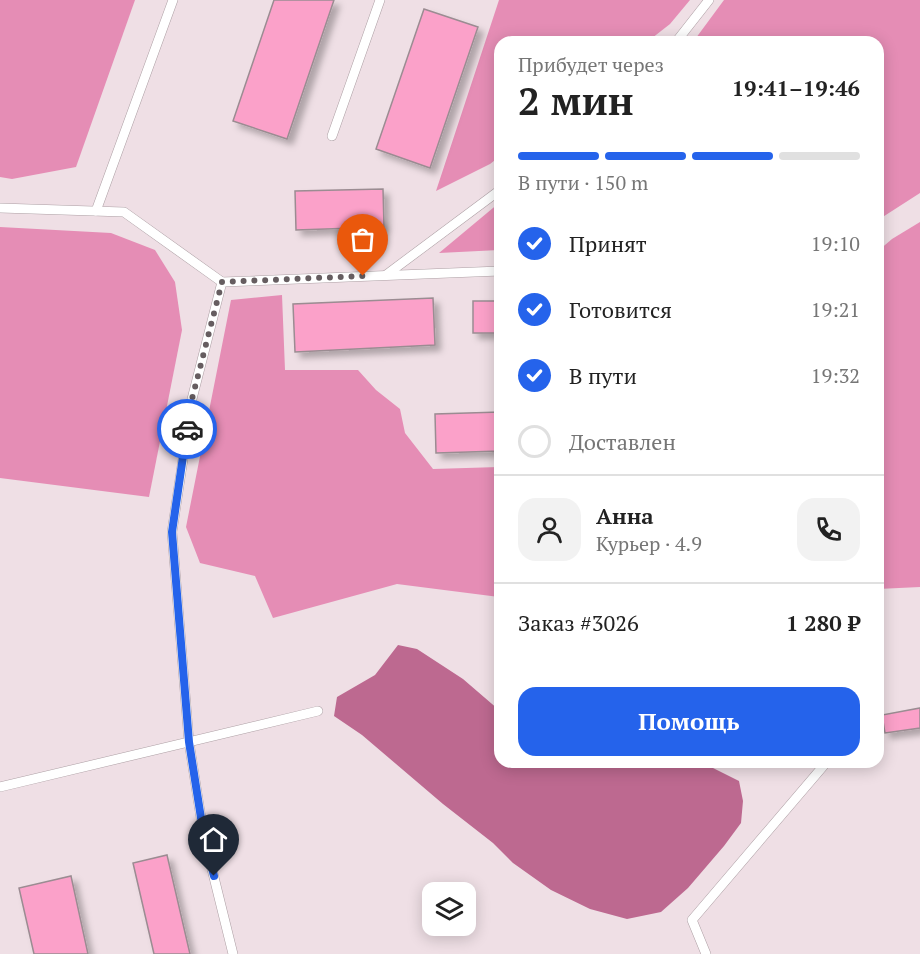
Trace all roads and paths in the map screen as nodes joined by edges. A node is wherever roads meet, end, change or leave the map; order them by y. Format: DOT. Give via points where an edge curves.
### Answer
graph roads {
  1 [pos="173,0"];
  2 [pos="380,0"];
  3 [pos="710,0"];
  4 [pos="681,36"];
  5 [pos="332,136"];
  6 [pos="494,194"];
  7 [pos="0,208"];
  8 [pos="96,211"];
  9 [pos="494,271"];
  10 [pos="386,274"];
  11 [pos="222,282"];
  12 [pos="318,711"];
  13 [pos="189,742"];
  14 [pos="822,768"];
  15 [pos="0,787"];
  16 [pos="233,954"];
  17 [pos="706,954"];
  1 -- 8 [label="lane"];
  2 -- 5 [label="lane"];
  3 -- 4 [label="lane"];
  6 -- 10 [label="lane"];
  7 -- 8 [label="lane"];
  8 -- 11 [label="lane" via="124,212"];
  9 -- 10 [label="lane"];
  10 -- 11 [label="lane"];
  11 -- 13 [label="lane" via="192,399 172,532"];
  12 -- 13 [label="lane"];
  13 -- 15 [label="lane"];
  13 -- 16 [label="lane" via="204,837"];
  14 -- 17 [label="lane" via="692,920"];
}
